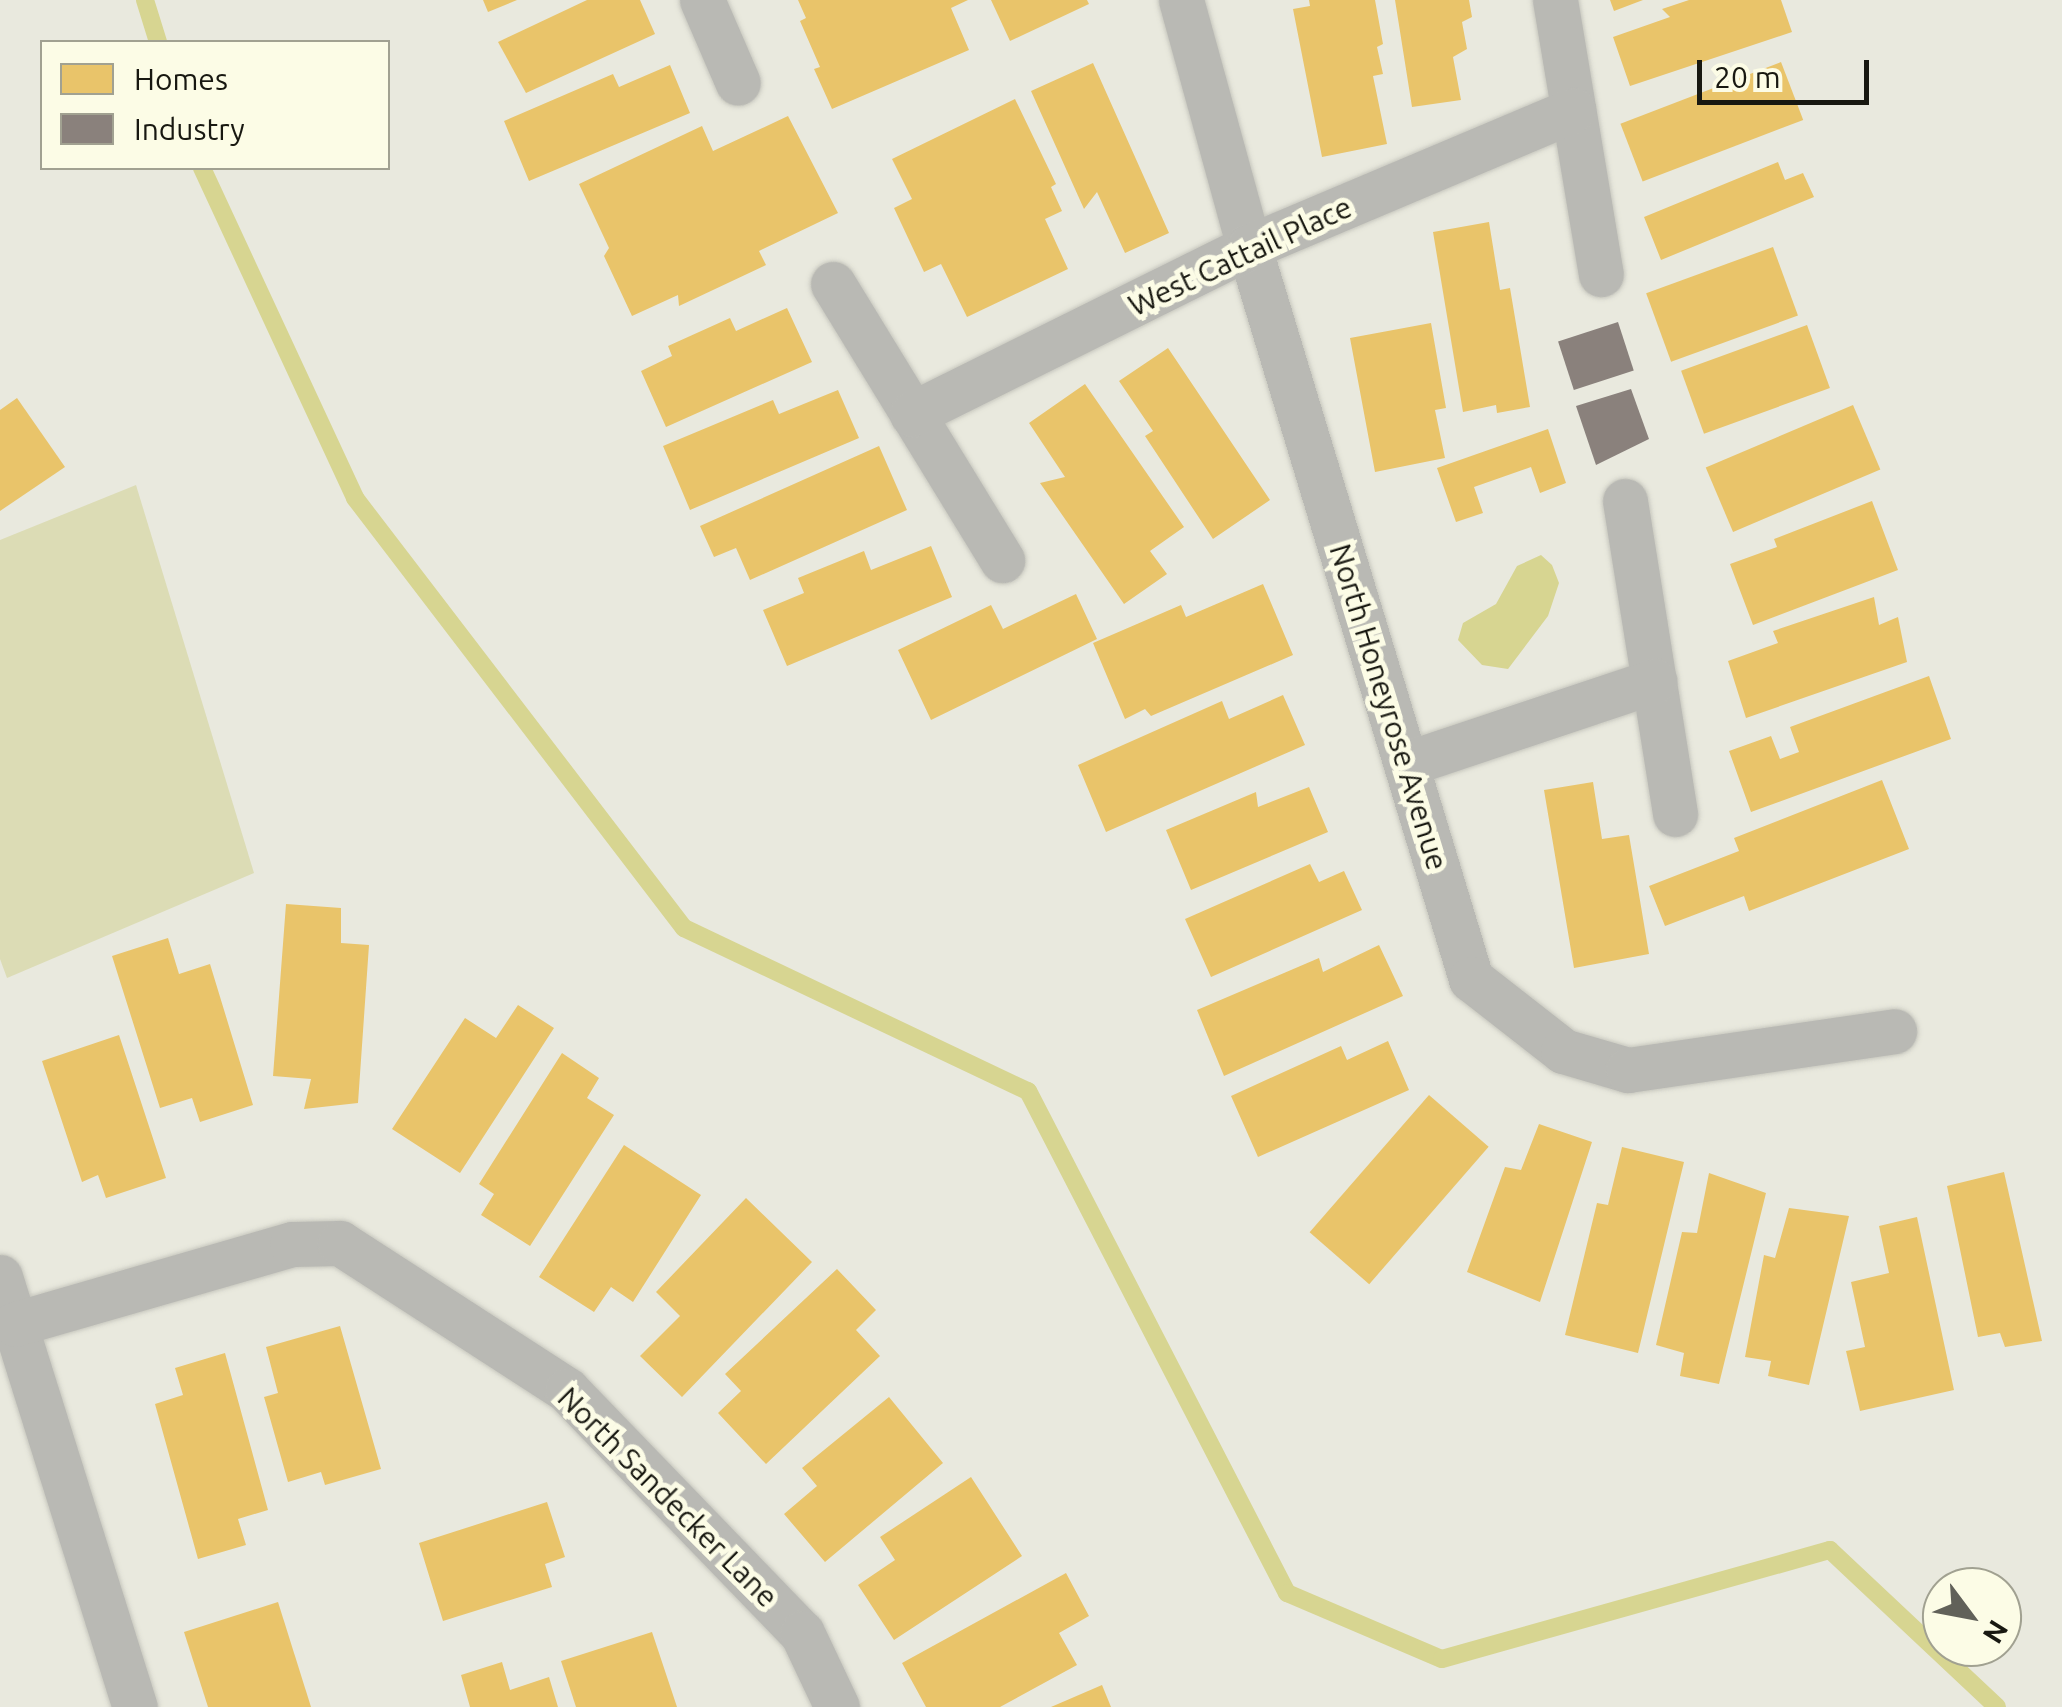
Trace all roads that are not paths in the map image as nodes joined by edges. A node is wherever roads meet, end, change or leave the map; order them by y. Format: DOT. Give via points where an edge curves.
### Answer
graph roads {
  1 [pos="702,0"];
  2 [pos="1181,0"];
  3 [pos="1555,0"];
  4 [pos="738,83"];
  5 [pos="1573,110"];
  6 [pos="1248,247"];
  7 [pos="1601,274"];
  8 [pos="833,284"];
  9 [pos="912,414"];
  10 [pos="1625,502"];
  11 [pos="1002,560"];
  12 [pos="1654,681"];
  13 [pos="1406,764"];
  14 [pos="1675,814"];
  15 [pos="1894,1032"];
  16 [pos="0,1277"];
  17 [pos="14,1324"];
  18 [pos="135,1707"];
  19 [pos="837,1707"];
  1 -- 4 [label="street"];
  2 -- 6 [label="street, North Honeyrose Avenue"];
  3 -- 5 [label="street"];
  5 -- 6 [label="street, West Cattail Place"];
  5 -- 7 [label="street"];
  6 -- 9 [label="street, West Cattail Place"];
  6 -- 13 [label="street, North Honeyrose Avenue"];
  8 -- 9 [label="street"];
  9 -- 11 [label="street"];
  10 -- 12 [label="street"];
  12 -- 13 [label="street"];
  12 -- 14 [label="street"];
  13 -- 15 [label="street, North Honeyrose Avenue" via="1471,979 1563,1050 1628,1070"];
  16 -- 17 [label="street"];
  17 -- 18 [label="street"];
  17 -- 19 [label="street, North Sandecker Lane" via="341,1233 567,1390 802,1633"];
}
